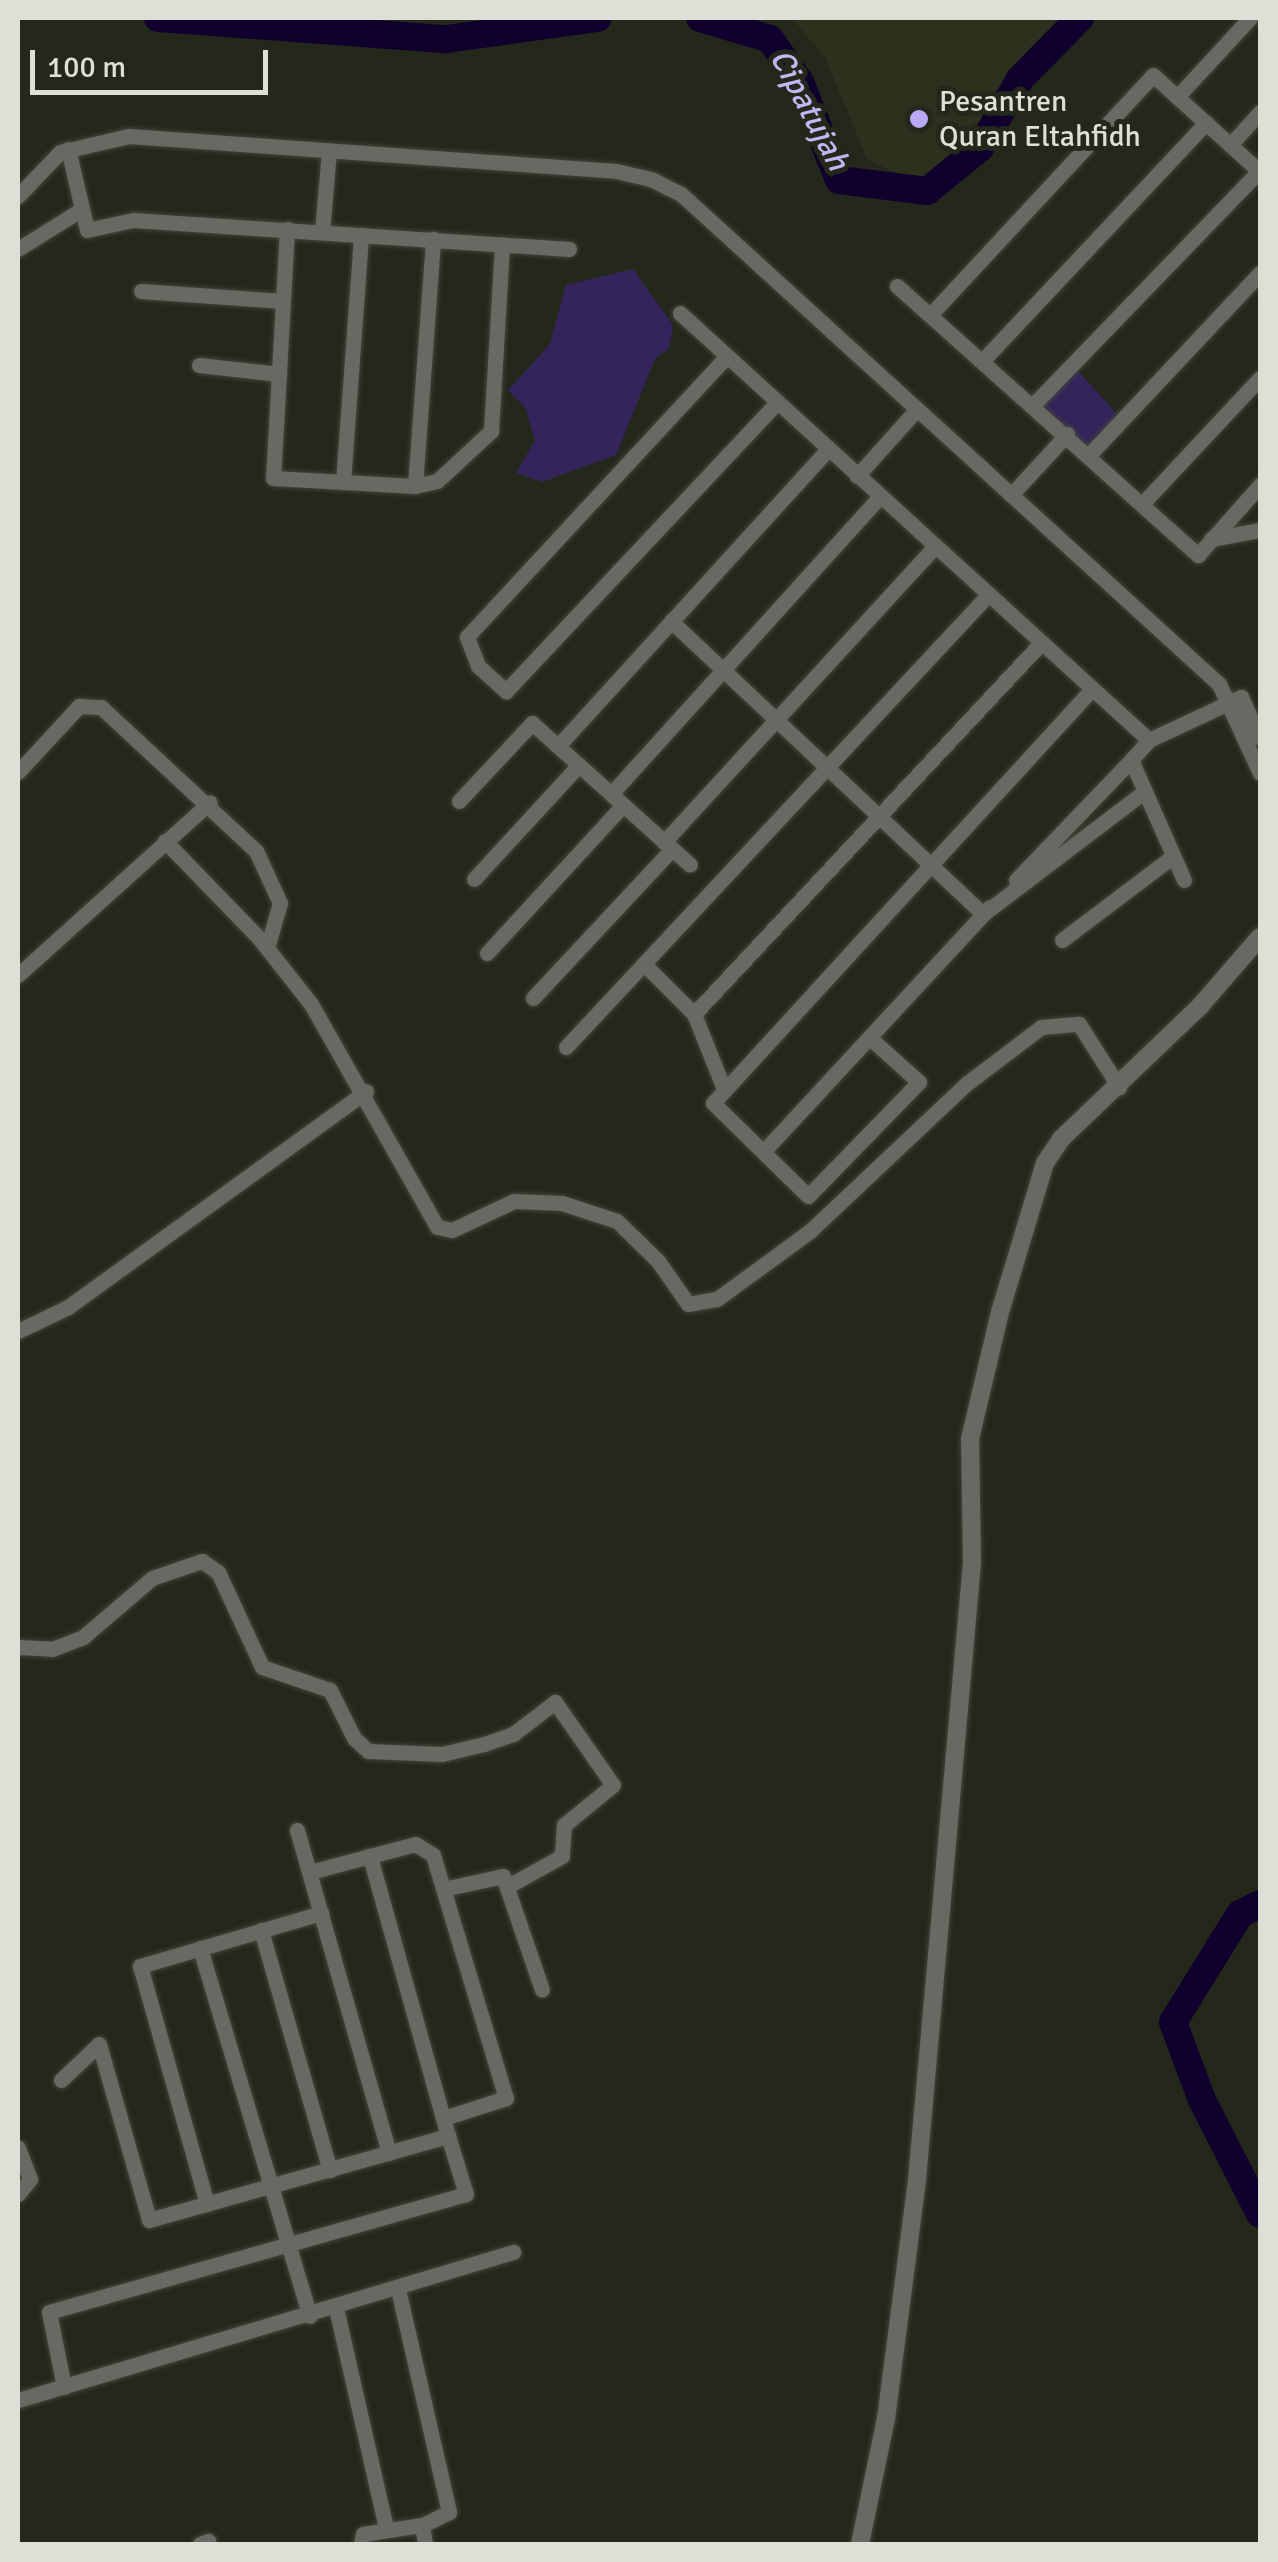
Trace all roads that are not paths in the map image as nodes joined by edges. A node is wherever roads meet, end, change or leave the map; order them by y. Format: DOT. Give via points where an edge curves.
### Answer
graph roads {
  1 [pos="1250,18"];
  2 [pos="1177,97"];
  3 [pos="1260,112"];
  4 [pos="1206,123"];
  5 [pos="1230,144"];
  6 [pos="68,150"];
  7 [pos="328,151"];
  8 [pos="1260,171"];
  9 [pos="18,196"];
  10 [pos="82,209"];
  11 [pos="287,229"];
  12 [pos="322,232"];
  13 [pos="361,234"];
  14 [pos="18,236"];
  15 [pos="39,236"];
  16 [pos="433,240"];
  17 [pos="502,244"];
  18 [pos="18,249"];
  19 [pos="568,249"];
  20 [pos="1260,272"];
  21 [pos="897,286"];
  22 [pos="141,291"];
  23 [pos="283,301"];
  24 [pos="680,313"];
  25 [pos="931,314"];
  26 [pos="727,356"];
  27 [pos="985,358"];
  28 [pos="199,365"];
  29 [pos="278,374"];
  30 [pos="1260,378"];
  31 [pos="777,402"];
  32 [pos="1034,404"];
  33 [pos="918,409"];
  34 [pos="1067,434"];
  35 [pos="828,449"];
  36 [pos="1089,454"];
  37 [pos="857,476"];
  38 [pos="343,482"];
  39 [pos="1260,485"];
  40 [pos="415,486"];
  41 [pos="1011,494"];
  42 [pos="880,496"];
  43 [pos="1142,504"];
  44 [pos="1260,530"];
  45 [pos="1211,539"];
  46 [pos="935,546"];
  47 [pos="988,594"];
  48 [pos="671,621"];
  49 [pos="1041,643"];
  50 [pos="724,668"];
  51 [pos="1092,689"];
  52 [pos="1228,704"];
  53 [pos="778,718"];
  54 [pos="1260,738"];
  55 [pos="1149,740"];
  56 [pos="558,746"];
  57 [pos="1131,760"];
  58 [pos="579,764"];
  59 [pos="829,765"];
  60 [pos="18,772"];
  61 [pos="1260,773"];
  62 [pos="1144,792"];
  63 [pos="611,794"];
  64 [pos="460,801"];
  65 [pos="210,802"];
  66 [pos="624,805"];
  67 [pos="878,818"];
  68 [pos="165,841"];
  69 [pos="668,845"];
  70 [pos="1174,856"];
  71 [pos="690,865"];
  72 [pos="930,865"];
  73 [pos="474,880"];
  74 [pos="1184,880"];
  75 [pos="983,914"];
  76 [pos="1260,937"];
  77 [pos="1062,940"];
  78 [pos="267,948"];
  79 [pos="487,953"];
  80 [pos="644,964"];
  81 [pos="18,975"];
  82 [pos="532,998"];
  83 [pos="694,1014"];
  84 [pos="870,1038"];
  85 [pos="566,1047"];
  86 [pos="1118,1088"];
  87 [pos="724,1089"];
  88 [pos="366,1091"];
  89 [pos="763,1152"];
  90 [pos="18,1332"];
  91 [pos="18,1647"];
  92 [pos="297,1830"];
  93 [pos="370,1856"];
  94 [pos="310,1872"];
  95 [pos="510,1884"];
  96 [pos="443,1889"];
  97 [pos="321,1913"];
  98 [pos="261,1930"];
  99 [pos="200,1948"];
  100 [pos="542,1990"];
  101 [pos="61,2080"];
  102 [pos="444,2118"];
  103 [pos="448,2136"];
  104 [pos="18,2147"];
  105 [pos="388,2152"];
  106 [pos="330,2170"];
  107 [pos="269,2188"];
  108 [pos="18,2194"];
  109 [pos="208,2204"];
  110 [pos="287,2244"];
  111 [pos="514,2252"];
  112 [pos="398,2288"];
  113 [pos="336,2308"];
  114 [pos="310,2316"];
  115 [pos="64,2387"];
  116 [pos="18,2400"];
  117 [pos="422,2525"];
  118 [pos="386,2528"];
  119 [pos="361,2544"];
  120 [pos="425,2544"];
  121 [pos="860,2544"];
  1 -- 2 [label="street"];
  2 -- 4 [label="street"];
  2 -- 25 [label="street" via="1153,75"];
  3 -- 5 [label="street"];
  4 -- 5 [label="street"];
  4 -- 27 [label="street"];
  5 -- 8 [label="street"];
  6 -- 7 [label="street" via="129,136"];
  6 -- 9 [label="street"];
  6 -- 10 [label="street"];
  7 -- 12 [label="street"];
  7 -- 33 [label="street" via="651,179 681,194"];
  8 -- 32 [label="street"];
  10 -- 11 [label="street" via="86,230 133,220"];
  10 -- 15 [label="street"];
  11 -- 12 [label="street"];
  11 -- 23 [label="street"];
  12 -- 13 [label="street"];
  13 -- 16 [label="street"];
  13 -- 38 [label="street"];
  14 -- 15 [label="street"];
  15 -- 18 [label="street"];
  16 -- 17 [label="street"];
  16 -- 40 [label="street"];
  17 -- 19 [label="street"];
  17 -- 40 [label="street" via="491,431 438,481"];
  20 -- 36 [label="street"];
  21 -- 25 [label="street"];
  22 -- 23 [label="street"];
  23 -- 29 [label="street"];
  24 -- 26 [label="street"];
  25 -- 27 [label="street"];
  26 -- 31 [label="street"];
  26 -- 31 [label="street" via="466,637 478,666 506,691"];
  27 -- 32 [label="street"];
  28 -- 29 [label="street"];
  29 -- 38 [label="street" via="273,478"];
  30 -- 43 [label="street"];
  31 -- 35 [label="street"];
  32 -- 34 [label="street"];
  33 -- 37 [label="street"];
  33 -- 41 [label="street"];
  34 -- 36 [label="street"];
  34 -- 41 [label="street"];
  35 -- 37 [label="street"];
  35 -- 48 [label="street"];
  36 -- 43 [label="street"];
  37 -- 42 [label="street"];
  38 -- 40 [label="street"];
  39 -- 45 [label="street"];
  41 -- 52 [label="street" via="1218,684"];
  42 -- 46 [label="street"];
  42 -- 50 [label="street"];
  43 -- 45 [label="street" via="1198,555"];
  44 -- 45 [label="street"];
  46 -- 47 [label="street"];
  46 -- 53 [label="street"];
  47 -- 49 [label="street"];
  47 -- 59 [label="street"];
  48 -- 50 [label="street"];
  48 -- 56 [label="street"];
  49 -- 51 [label="street"];
  49 -- 67 [label="street"];
  50 -- 53 [label="street"];
  50 -- 63 [label="street"];
  51 -- 55 [label="street"];
  51 -- 72 [label="street"];
  52 -- 54 [label="street" via="1242,697"];
  52 -- 55 [label="street"];
  52 -- 61 [label="street"];
  53 -- 59 [label="street"];
  53 -- 69 [label="street"];
  55 -- 57 [label="street"];
  56 -- 58 [label="street"];
  56 -- 64 [label="street" via="532,723"];
  57 -- 62 [label="street"];
  57 -- 75 [label="street"];
  58 -- 63 [label="street"];
  58 -- 73 [label="street"];
  59 -- 67 [label="street"];
  59 -- 80 [label="street"];
  60 -- 65 [label="street" via="80,706 91,703"];
  62 -- 70 [label="street"];
  62 -- 75 [label="street"];
  63 -- 66 [label="street"];
  65 -- 68 [label="street"];
  65 -- 78 [label="street" via="275,882 278,918"];
  66 -- 69 [label="street"];
  66 -- 79 [label="street"];
  67 -- 72 [label="street"];
  67 -- 83 [label="street"];
  68 -- 78 [label="street"];
  68 -- 81 [label="street"];
  69 -- 71 [label="street"];
  69 -- 82 [label="street"];
  70 -- 74 [label="street"];
  70 -- 77 [label="street"];
  72 -- 75 [label="street"];
  72 -- 87 [label="street"];
  75 -- 84 [label="street"];
  76 -- 86 [label="street"];
  78 -- 88 [label="street"];
  80 -- 83 [label="street"];
  80 -- 85 [label="street"];
  83 -- 87 [label="street"];
  84 -- 89 [label="street"];
  84 -- 89 [label="street" via="919,1082 808,1196"];
  86 -- 88 [label="street" via="1079,1024 1062,1020 1017,1040 810,1231 716,1299 696,1305 681,1299 658,1261 617,1221 562,1203 514,1200 452,1230 437,1227"];
  86 -- 121 [label="street" via="1060,1139 1046,1163 970,1439 972,1562 917,2180 886,2419"];
  87 -- 89 [label="street" via="713,1103"];
  88 -- 90 [label="street" via="68,1307"];
  91 -- 95 [label="street" via="52,1648 83,1637 152,1578 202,1561 218,1572 262,1667 330,1690 368,1752 442,1754 484,1744 513,1734 555,1702 614,1785 564,1826 562,1856"];
  92 -- 94 [label="street"];
  93 -- 94 [label="street"];
  93 -- 96 [label="street" via="424,1846"];
  93 -- 102 [label="street"];
  94 -- 97 [label="street"];
  95 -- 96 [label="street" via="496,1874"];
  95 -- 100 [label="street"];
  96 -- 102 [label="street" via="506,2098"];
  97 -- 98 [label="street"];
  97 -- 105 [label="street"];
  98 -- 99 [label="street"];
  98 -- 106 [label="street"];
  99 -- 107 [label="street"];
  99 -- 109 [label="street" via="140,1966"];
  101 -- 109 [label="street" via="99,2044 149,2220"];
  102 -- 103 [label="street"];
  103 -- 105 [label="street"];
  103 -- 110 [label="street" via="466,2194"];
  104 -- 108 [label="street" via="30,2180"];
  105 -- 106 [label="street"];
  106 -- 107 [label="street"];
  107 -- 109 [label="street"];
  107 -- 110 [label="street"];
  110 -- 114 [label="street"];
  110 -- 115 [label="street" via="49,2312"];
  111 -- 112 [label="street"];
  112 -- 113 [label="street"];
  112 -- 117 [label="street" via="449,2512"];
  113 -- 114 [label="street"];
  113 -- 118 [label="street"];
  114 -- 115 [label="street"];
  115 -- 116 [label="street"];
  117 -- 118 [label="street"];
  117 -- 120 [label="street"];
  118 -- 119 [label="street" via="363,2534"];
}
